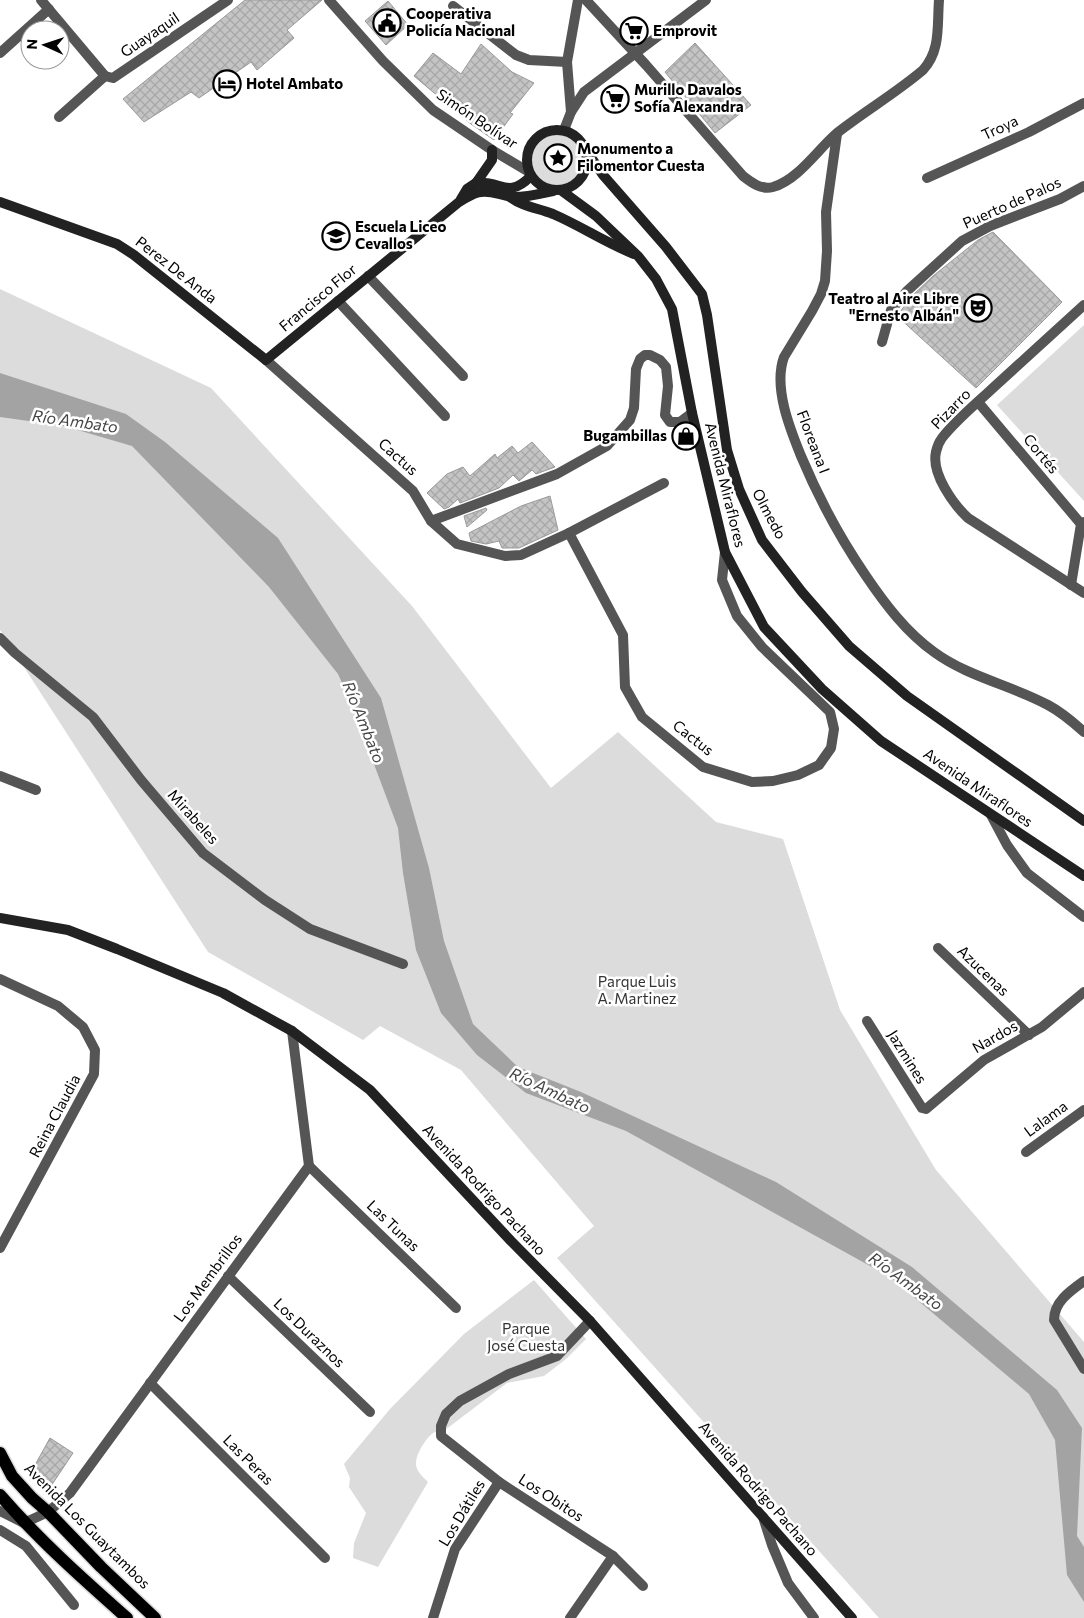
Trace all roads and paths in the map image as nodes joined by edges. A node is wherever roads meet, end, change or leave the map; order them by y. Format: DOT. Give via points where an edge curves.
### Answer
graph roads {
  1 [pos="41,0"];
  2 [pos="228,0"];
  3 [pos="329,0"];
  4 [pos="578,0"];
  5 [pos="586,0"];
  6 [pos="706,0"];
  7 [pos="939,0"];
  8 [pos="453,6"];
  9 [pos="49,9"];
  10 [pos="0,53"];
  11 [pos="636,54"];
  12 [pos="567,62"];
  13 [pos="109,77"];
  14 [pos="1084,103"];
  15 [pos="571,112"];
  16 [pos="59,117"];
  17 [pos="564,130"];
  18 [pos="837,134"];
  19 [pos="492,150"];
  20 [pos="586,150"];
  21 [pos="530,174"];
  22 [pos="927,178"];
  23 [pos="476,183"];
  24 [pos="1084,186"];
  25 [pos="557,191"];
  26 [pos="510,197"];
  27 [pos="0,202"];
  28 [pos="459,202"];
  29 [pos="638,256"];
  30 [pos="368,276"];
  31 [pos="338,301"];
  32 [pos="1084,305"];
  33 [pos="882,342"];
  34 [pos="266,360"];
  35 [pos="463,376"];
  36 [pos="978,402"];
  37 [pos="692,413"];
  38 [pos="445,416"];
  39 [pos="664,483"];
  40 [pos="431,521"];
  41 [pos="1082,523"];
  42 [pos="569,533"];
  43 [pos="724,552"];
  44 [pos="1071,585"];
  45 [pos="1084,593"];
  46 [pos="0,638"];
  47 [pos="1084,732"];
  48 [pos="0,776"];
  49 [pos="36,790"];
  50 [pos="991,815"];
  51 [pos="1084,821"];
  52 [pos="1084,876"];
  53 [pos="1084,917"];
  54 [pos="0,918"];
  55 [pos="938,948"];
  56 [pos="403,964"];
  57 [pos="0,979"];
  58 [pos="1084,992"];
  59 [pos="867,1021"];
  60 [pos="292,1031"];
  61 [pos="1029,1035"];
  62 [pos="922,1108"];
  63 [pos="1084,1110"];
  64 [pos="1026,1152"];
  65 [pos="308,1166"];
  66 [pos="0,1248"];
  67 [pos="228,1276"];
  68 [pos="1084,1281"];
  69 [pos="456,1308"];
  70 [pos="590,1321"];
  71 [pos="1084,1369"];
  72 [pos="150,1383"];
  73 [pos="370,1412"];
  74 [pos="0,1454"];
  75 [pos="498,1482"];
  76 [pos="0,1495"];
  77 [pos="0,1511"];
  78 [pos="48,1512"];
  79 [pos="762,1516"];
  80 [pos="24,1523"];
  81 [pos="0,1530"];
  82 [pos="614,1556"];
  83 [pos="325,1558"];
  84 [pos="643,1586"];
  85 [pos="74,1605"];
  86 [pos="127,1618"];
  87 [pos="155,1618"];
  88 [pos="433,1618"];
  89 [pos="570,1618"];
  90 [pos="814,1618"];
  91 [pos="852,1618"];
  1 -- 9 [label="street"];
  2 -- 13 [label="street, Guayaquil"];
  3 -- 19 [label="street, Simón Bolívar" via="383,61 433,110"];
  4 -- 12 [label="street"];
  5 -- 11 [label="street"];
  6 -- 11 [label="street"];
  7 -- 18 [label="street" via="936,43 930,62 915,77"];
  8 -- 12 [label="street" via="516,55 529,60"];
  9 -- 10 [label="street"];
  9 -- 13 [label="street"];
  11 -- 15 [label="street" via="584,92"];
  11 -- 18 [label="street" via="743,176 759,187 773,187 787,181"];
  12 -- 15 [label="street"];
  13 -- 16 [label="street, Guayaquil"];
  14 -- 22 [label="street, Troya"];
  15 -- 17 [label="street"];
  17 -- 20 [label="main road" via="578,137"];
  17 -- 21 [label="main road" via="551,130 534,140 528,152"];
  18 -- 47 [label="street, Floreana I" via="826,212 825,281 782,365 787,419 814,487 857,563 888,607 920,640 965,670 1048,705"];
  19 -- 21 [label="street, Simón Bolívar"];
  19 -- 23 [label="main road" via="492,160"];
  20 -- 25 [label="main road" via="588,158 584,176 570,188"];
  20 -- 51 [label="main road, Olmedo" via="702,294 727,450 739,489 762,540 802,592 856,652 906,696"];
  21 -- 23 [label="main road" via="517,188"];
  21 -- 25 [label="main road" via="540,186"];
  23 -- 28 [label="main road" via="467,189"];
  24 -- 33 [label="street, Puerto de Palos" via="962,241 907,290 890,310"];
  25 -- 26 [label="main road"];
  25 -- 29 [label="main road, Avenida Miraflores" via="596,216"];
  26 -- 28 [label="main road" via="477,191"];
  26 -- 29 [label="main road" via="523,205 553,214"];
  27 -- 34 [label="main road, Perez De Anda" via="117,244"];
  28 -- 30 [label="main road, Francisco Flor"];
  29 -- 37 [label="main road, Avenida Miraflores" via="656,279 672,309"];
  30 -- 31 [label="main road, Francisco Flor"];
  30 -- 35 [label="street"];
  31 -- 34 [label="main road, Francisco Flor"];
  31 -- 38 [label="street"];
  32 -- 36 [label="street, Pizarro"];
  34 -- 40 [label="street, Cactus" via="413,491"];
  36 -- 41 [label="street, Cortés"];
  36 -- 44 [label="street, Pizarro" via="938,444 935,458 938,473 968,518"];
  37 -- 40 [label="street" via="680,422 670,422 665,415 666,368 660,360 645,355 636,369 634,408 630,420 607,446 558,474"];
  37 -- 43 [label="main road, Avenida Miraflores"];
  39 -- 42 [label="street, Cactus"];
  40 -- 42 [label="street, Cactus" via="457,544 505,556 520,555"];
  41 -- 44 [label="street"];
  42 -- 43 [label="street, Cactus" via="622,635 625,687 642,717 703,767 752,782 798,775 819,765 831,748 834,729 830,712 762,647 737,616 722,580"];
  43 -- 50 [label="main road, Avenida Miraflores" via="764,628 822,689 880,741"];
  44 -- 45 [label="street, Pizarro"];
  46 -- 56 [label="street, Mirabeles" via="93,717 203,853 310,929"];
  48 -- 49 [label="street"];
  50 -- 52 [label="main road, Avenida Miraflores"];
  50 -- 53 [label="street" via="1027,873"];
  54 -- 60 [label="main road, Avenida Rodrigo Pachano" via="68,930 223,993"];
  55 -- 61 [label="street, Azucenas"];
  57 -- 66 [label="street, Reina Claudia" via="58,1006 83,1027 96,1050 94,1074"];
  58 -- 61 [label="street, Nardos"];
  59 -- 62 [label="street, Jazmines"];
  60 -- 65 [label="street"];
  60 -- 70 [label="main road, Avenida Rodrigo Pachano" via="370,1090"];
  61 -- 62 [label="street, Nardos" via="984,1060 926,1109"];
  63 -- 64 [label="street, Lalama"];
  65 -- 67 [label="street, Los Membrillos"];
  65 -- 69 [label="street, Las Tunas"];
  67 -- 72 [label="street, Los Membrillos"];
  67 -- 73 [label="street, Los Duraznos"];
  68 -- 71 [label="street" via="1060,1301 1054,1320"];
  70 -- 75 [label="street, Los Obitos" via="557,1356 509,1374 460,1401 446,1414 441,1436"];
  70 -- 79 [label="main road, Avenida Rodrigo Pachano"];
  72 -- 78 [label="street, Los Membrillos" via="70,1493"];
  72 -- 83 [label="street, Las Peras"];
  74 -- 78 [label="main road, Avenida Los Guaytambos" via="12,1476"];
  75 -- 82 [label="street, Los Obitos"];
  75 -- 88 [label="street, Los Dátiles" via="455,1549"];
  76 -- 80 [label="main road"];
  77 -- 80 [label="street"];
  78 -- 80 [label="street, Los Membrillos"];
  78 -- 87 [label="main road, Avenida Los Guaytambos"];
  79 -- 90 [label="street" via="788,1583"];
  79 -- 91 [label="main road, Avenida Rodrigo Pachano"];
  80 -- 86 [label="main road"];
  81 -- 85 [label="street" via="26,1546"];
  82 -- 84 [label="street, Los Obitos"];
  82 -- 89 [label="street"];
}
